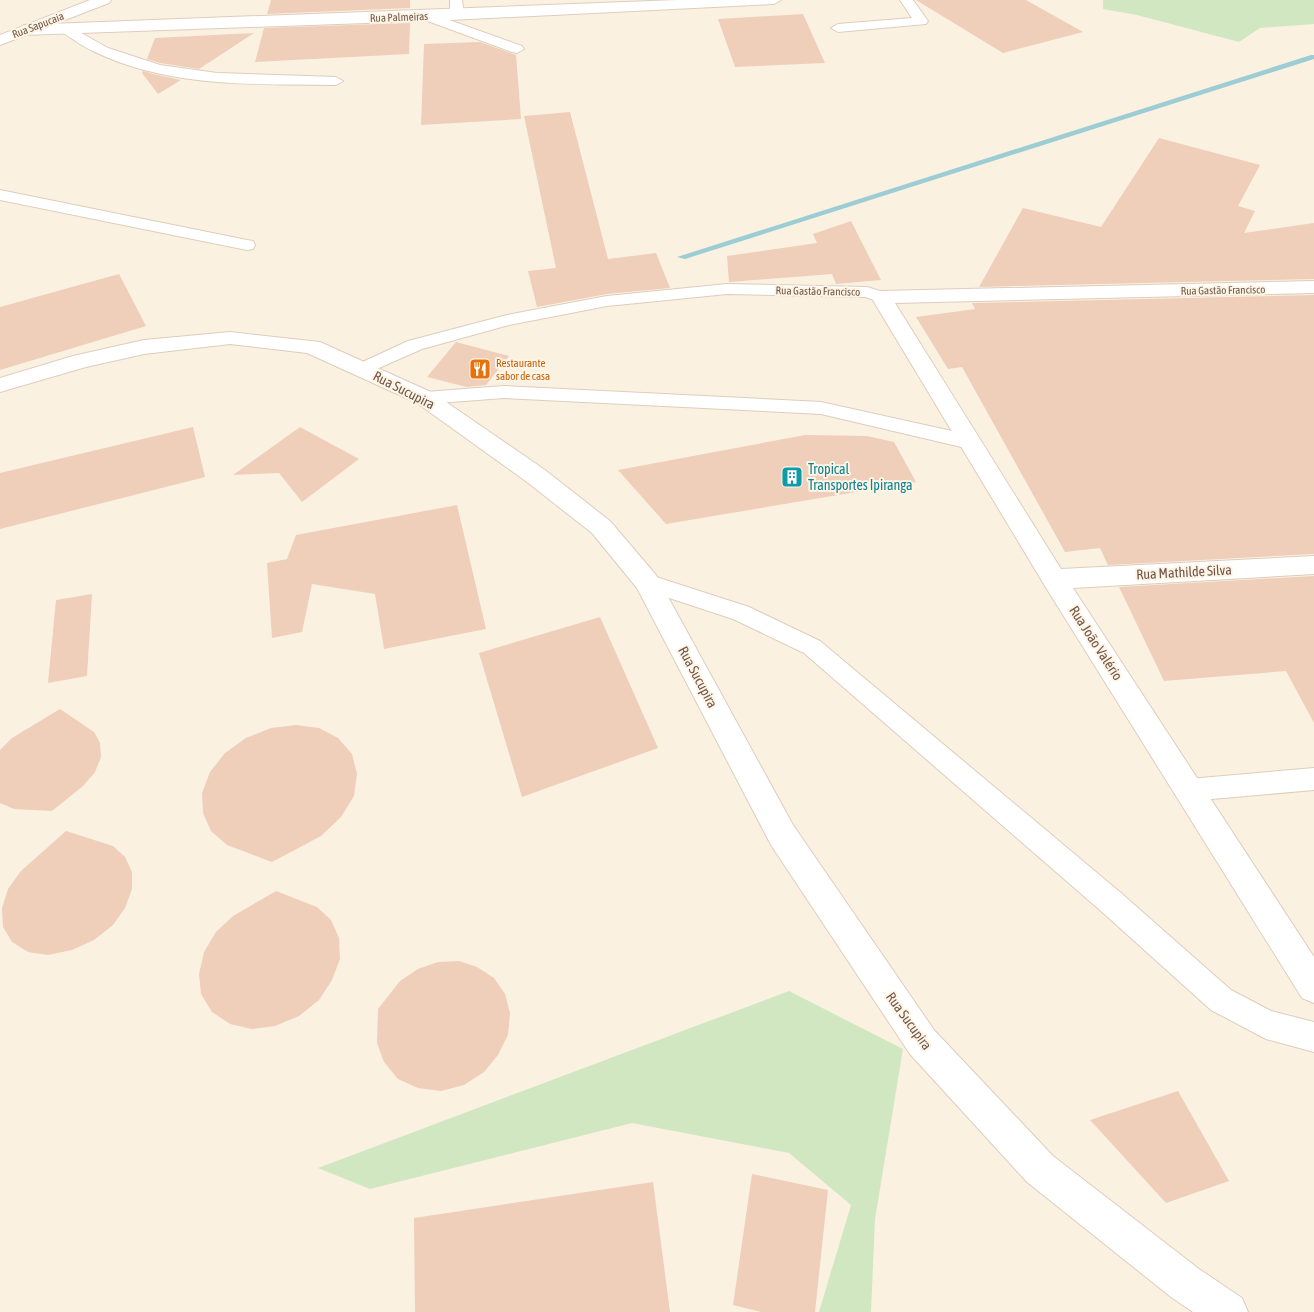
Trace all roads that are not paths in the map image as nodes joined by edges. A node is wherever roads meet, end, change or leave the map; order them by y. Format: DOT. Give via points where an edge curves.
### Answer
graph roads {
  1 [pos="104,0"];
  2 [pos="774,0"];
  3 [pos="906,0"];
  4 [pos="456,8"];
  5 [pos="427,16"];
  6 [pos="838,28"];
  7 [pos="67,29"];
  8 [pos="24,30"];
  9 [pos="0,40"];
  10 [pos="517,49"];
  11 [pos="336,81"];
  12 [pos="0,195"];
  13 [pos="247,245"];
  14 [pos="1314,287"];
  15 [pos="881,297"];
  16 [pos="363,369"];
  17 [pos="0,385"];
  18 [pos="425,398"];
  19 [pos="970,442"];
  20 [pos="1314,565"];
  21 [pos="1054,579"];
  22 [pos="647,582"];
  23 [pos="1314,779"];
  24 [pos="1189,790"];
  25 [pos="1314,986"];
  26 [pos="1314,1037"];
  27 [pos="1228,1312"];
  1 -- 8 [label="street, Rua Sapucaia"];
  2 -- 4 [label="street, Rua Palmeiras"];
  3 -- 6 [label="lane" via="921,22"];
  4 -- 5 [label="street, Rua Palmeiras"];
  5 -- 7 [label="street, Rua Palmeiras"];
  5 -- 10 [label="lane"];
  7 -- 8 [label="street, Rua Palmeiras"];
  7 -- 11 [label="lane" via="102,51 162,71 225,78"];
  8 -- 9 [label="street, Rua Sapucaia"];
  12 -- 13 [label="lane"];
  14 -- 15 [label="street, Rua Gastão Francisco"];
  15 -- 16 [label="lane, Rua Gastão Francisco" via="867,292 727,289 607,301 507,320 415,345"];
  15 -- 19 [label="street, Rua João Valério"];
  16 -- 17 [label="street, Rua Sucupira" via="312,347 230,338 144,347 81,361"];
  16 -- 18 [label="street, Rua Sucupira"];
  18 -- 19 [label="lane" via="504,392 821,408"];
  18 -- 22 [label="street, Rua Sucupira" via="536,476 601,527"];
  19 -- 21 [label="street, Rua João Valério"];
  20 -- 21 [label="street, Rua Mathilde Silva"];
  21 -- 24 [label="street, Rua João Valério"];
  22 -- 26 [label="lane" via="741,613 812,647 1221,1000 1266,1024"];
  22 -- 27 [label="street, Rua Sucupira" via="782,835 922,1042 1040,1169 1185,1283"];
  23 -- 24 [label="lane"];
  24 -- 25 [label="street, Rua João Valério"];
}
